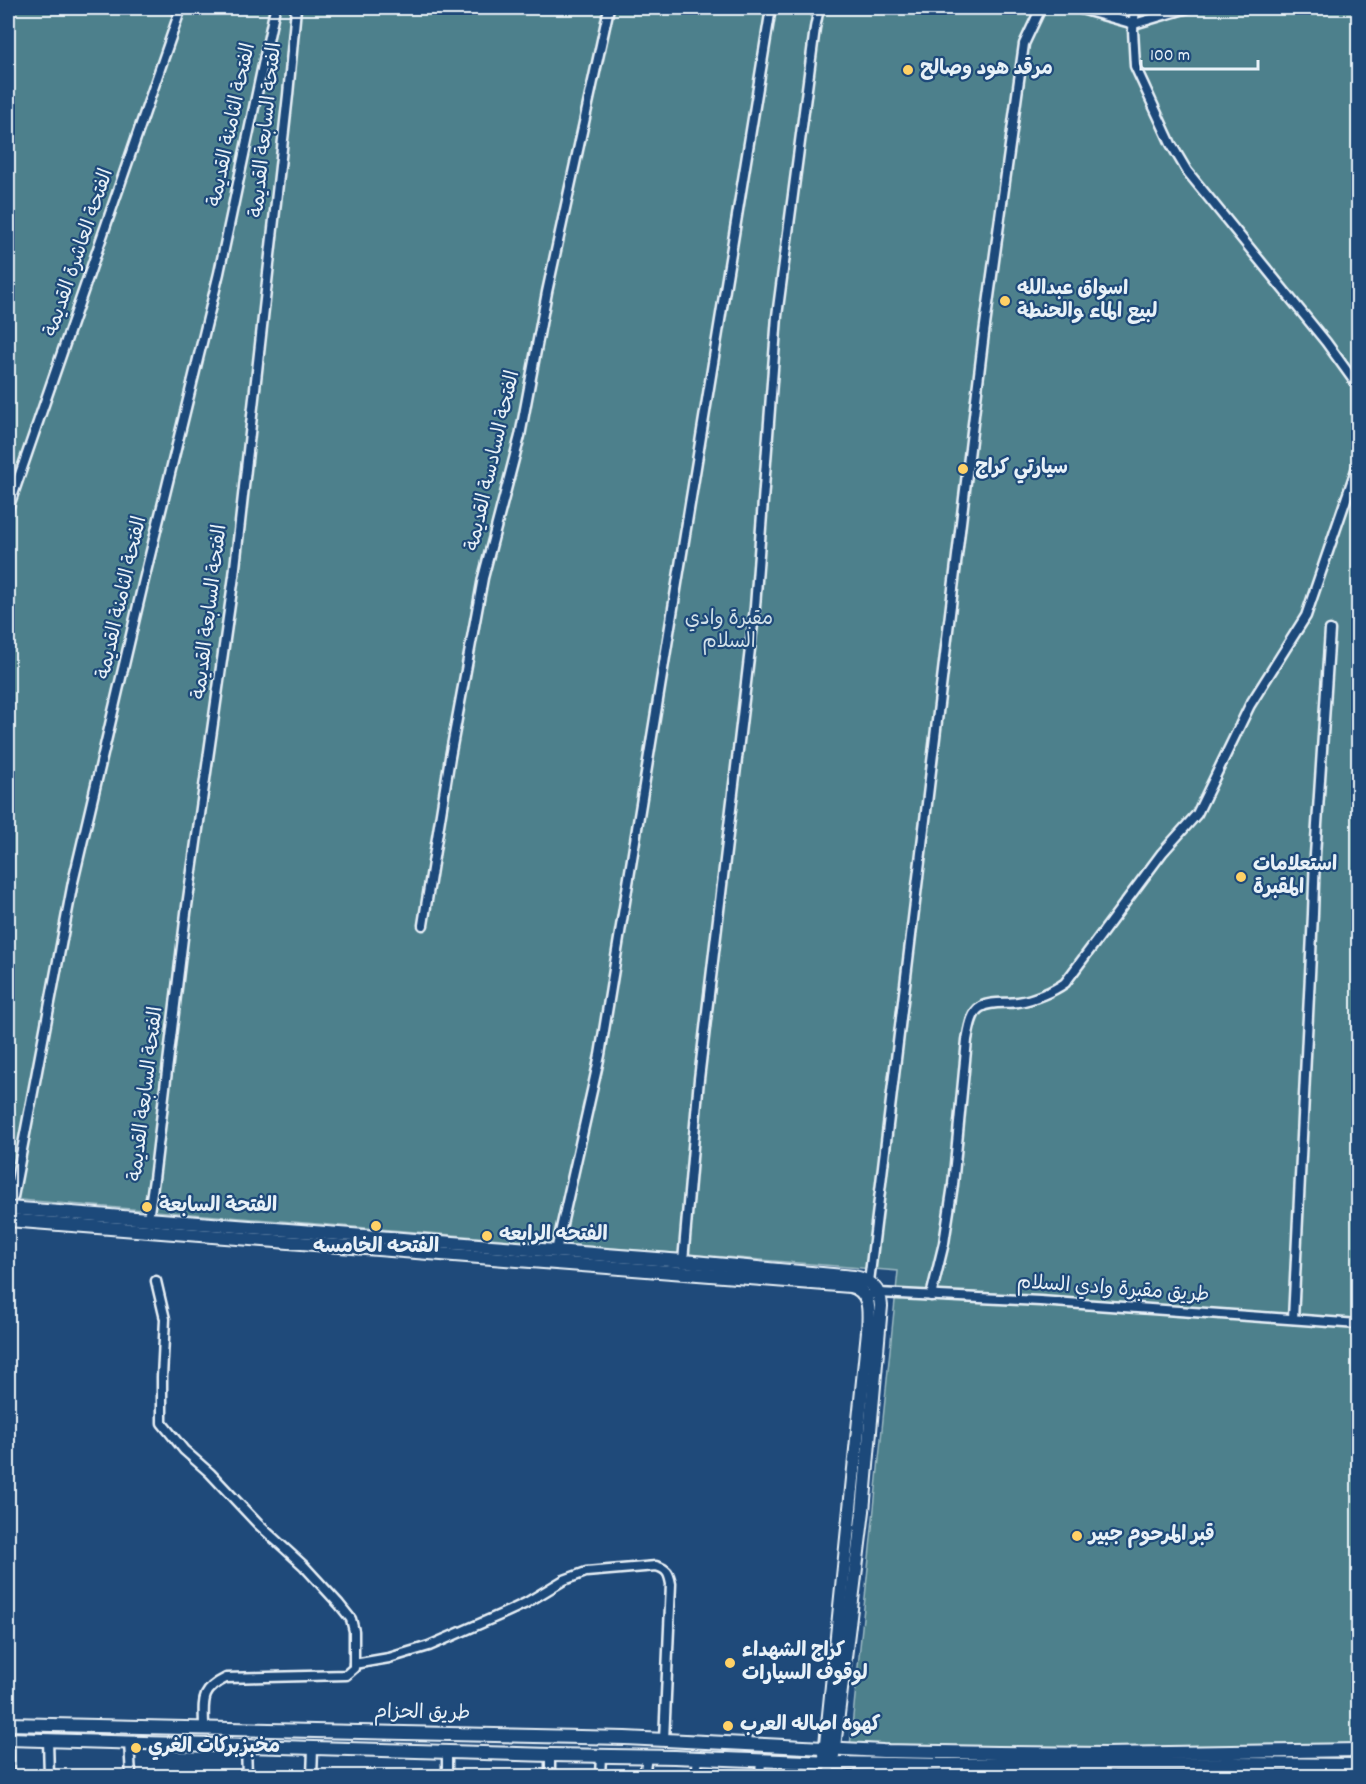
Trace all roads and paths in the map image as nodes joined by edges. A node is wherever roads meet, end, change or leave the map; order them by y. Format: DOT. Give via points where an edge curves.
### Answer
graph roads {
  1 [pos="182,8"];
  2 [pos="275,8"];
  3 [pos="297,8"];
  4 [pos="609,8"];
  5 [pos="771,8"];
  6 [pos="819,8"];
  7 [pos="1041,8"];
  8 [pos="1077,8"];
  9 [pos="1135,8"];
  10 [pos="1188,8"];
  11 [pos="1134,24"];
  12 [pos="8,509"];
  13 [pos="1330,630"];
  14 [pos="423,925"];
  15 [pos="10,1203"];
  16 [pos="8,1220"];
  17 [pos="148,1220"];
  18 [pos="341,1240"];
  19 [pos="366,1242"];
  20 [pos="556,1251"];
  21 [pos="577,1258"];
  22 [pos="605,1261"];
  23 [pos="683,1261"];
  24 [pos="156,1281"];
  25 [pos="869,1282"];
  26 [pos="879,1293"];
  27 [pos="865,1295"];
  28 [pos="931,1296"];
  29 [pos="1293,1319"];
  30 [pos="1359,1324"];
  31 [pos="859,1494"];
  32 [pos="857,1510"];
  33 [pos="354,1664"];
  34 [pos="8,1724"];
  35 [pos="828,1726"];
  36 [pos="198,1728"];
  37 [pos="250,1730"];
  38 [pos="465,1734"];
  39 [pos="501,1735"];
  40 [pos="8,1739"];
  41 [pos="48,1740"];
  42 [pos="664,1740"];
  43 [pos="129,1742"];
  44 [pos="194,1744"];
  45 [pos="8,1746"];
  46 [pos="247,1746"];
  47 [pos="798,1746"];
  48 [pos="830,1748"];
  49 [pos="313,1749"];
  50 [pos="1359,1750"];
  51 [pos="447,1752"];
  52 [pos="469,1753"];
  53 [pos="498,1754"];
  54 [pos="550,1755"];
  55 [pos="601,1756"];
  56 [pos="646,1757"];
  57 [pos="698,1758"];
  58 [pos="762,1761"];
  59 [pos="828,1763"];
  60 [pos="1359,1765"];
  61 [pos="9,1776"];
  62 [pos="49,1776"];
  63 [pos="131,1776"];
  64 [pos="247,1776"];
  65 [pos="312,1776"];
  66 [pos="447,1776"];
  67 [pos="550,1776"];
  68 [pos="600,1776"];
  69 [pos="644,1776"];
  70 [pos="696,1776"];
  71 [pos="760,1776"];
  72 [pos="826,1776"];
  1 -- 12 [label="street, الفتحة العاشرة القديمة"];
  2 -- 15 [label="street, الفتحة الثامنة القديمة" via="219,273 73,882"];
  3 -- 17 [label="street, الفتحة السابعة القديمة" via="234,576"];
  4 -- 14 [label="street, الفتحة السادسة القديمة" via="520,436 483,578"];
  5 -- 20 [label="street" via="600,1055"];
  6 -- 23 [label="street" via="777,316 754,607 699,1079"];
  7 -- 25 [label="street" via="1024,44 984,333"];
  8 -- 11 [label="street"];
  9 -- 11 [label="street"];
  10 -- 11 [label="street"];
  11 -- 28 [label="street" via="1135,66 1187,171 1357,385 1358,464 1306,616 1250,705 1197,814 1065,983 1028,1000 982,1006 975,1012 967,1040 949,1214"];
  13 -- 29 [label="street"];
  15 -- 17 [label="main road"];
  16 -- 18 [label="main road"];
  17 -- 18 [label="main road"];
  18 -- 19 [label="main road"];
  19 -- 20 [label="main road"];
  19 -- 21 [label="main road"];
  20 -- 21 [label="main road"];
  21 -- 22 [label="main road"];
  22 -- 23 [label="main road"];
  22 -- 27 [label="main road" via="850,1286"];
  23 -- 25 [label="main road" via="854,1277"];
  24 -- 33 [label="street" via="165,1319 162,1423 351,1619"];
  25 -- 26 [label="main road"];
  25 -- 27 [label="main road"];
  26 -- 27 [label="street, طريق مقبرة وادي السلام"];
  26 -- 28 [label="street, طريق مقبرة وادي السلام"];
  26 -- 31 [label="main road" via="881,1306"];
  27 -- 31 [label="main road" via="869,1307"];
  28 -- 29 [label="street, طريق مقبرة وادي السلام"];
  29 -- 30 [label="street, طريق مقبرة وادي السلام"];
  31 -- 32 [label="main road"];
  32 -- 35 [label="main road"];
  32 -- 48 [label="main road"];
  33 -- 36 [label="street" via="346,1675 226,1678 213,1684 204,1696"];
  33 -- 42 [label="street" via="429,1646 500,1616 586,1572 656,1566 666,1569 671,1584"];
  34 -- 36 [label="main road, طريق الحزام"];
  35 -- 47 [label="main road" via="819,1736"];
  35 -- 48 [label="main road"];
  36 -- 37 [label="main road, طريق الحزام"];
  36 -- 44 [label="main road"];
  37 -- 38 [label="main road, طريق الحزام"];
  37 -- 46 [label="main road" via="244,1738"];
  38 -- 39 [label="main road, طريق الحزام"];
  38 -- 52 [label="main road" via="475,1742"];
  39 -- 42 [label="main road, طريق الحزام"];
  39 -- 53 [label="main road" via="492,1743"];
  40 -- 41 [label="main road, طريق الحزام"];
  41 -- 43 [label="main road, طريق الحزام"];
  41 -- 62 [label="street"];
  42 -- 47 [label="main road, طريق الحزام"];
  43 -- 44 [label="main road, طريق الحزام"];
  43 -- 63 [label="street"];
  44 -- 46 [label="main road, طريق الحزام"];
  45 -- 61 [label="street"];
  46 -- 49 [label="main road, طريق الحزام"];
  46 -- 64 [label="street"];
  47 -- 48 [label="main road, طريق الحزام"];
  48 -- 50 [label="main road, طريق الحزام" via="1017,1754"];
  48 -- 59 [label="main road"];
  49 -- 51 [label="main road, طريق الحزام"];
  49 -- 65 [label="street"];
  51 -- 52 [label="main road, طريق الحزام"];
  51 -- 66 [label="street"];
  52 -- 53 [label="main road, طريق الحزام"];
  53 -- 54 [label="main road, طريق الحزام"];
  54 -- 55 [label="main road, طريق الحزام"];
  54 -- 67 [label="street"];
  55 -- 56 [label="main road, طريق الحزام"];
  55 -- 68 [label="street"];
  56 -- 57 [label="main road, طريق الحزام"];
  56 -- 69 [label="street"];
  57 -- 58 [label="main road, طريق الحزام"];
  57 -- 70 [label="street"];
  58 -- 59 [label="main road, طريق الحزام"];
  58 -- 71 [label="street"];
  59 -- 60 [label="main road, طريق الحزام"];
  59 -- 72 [label="street"];
}
